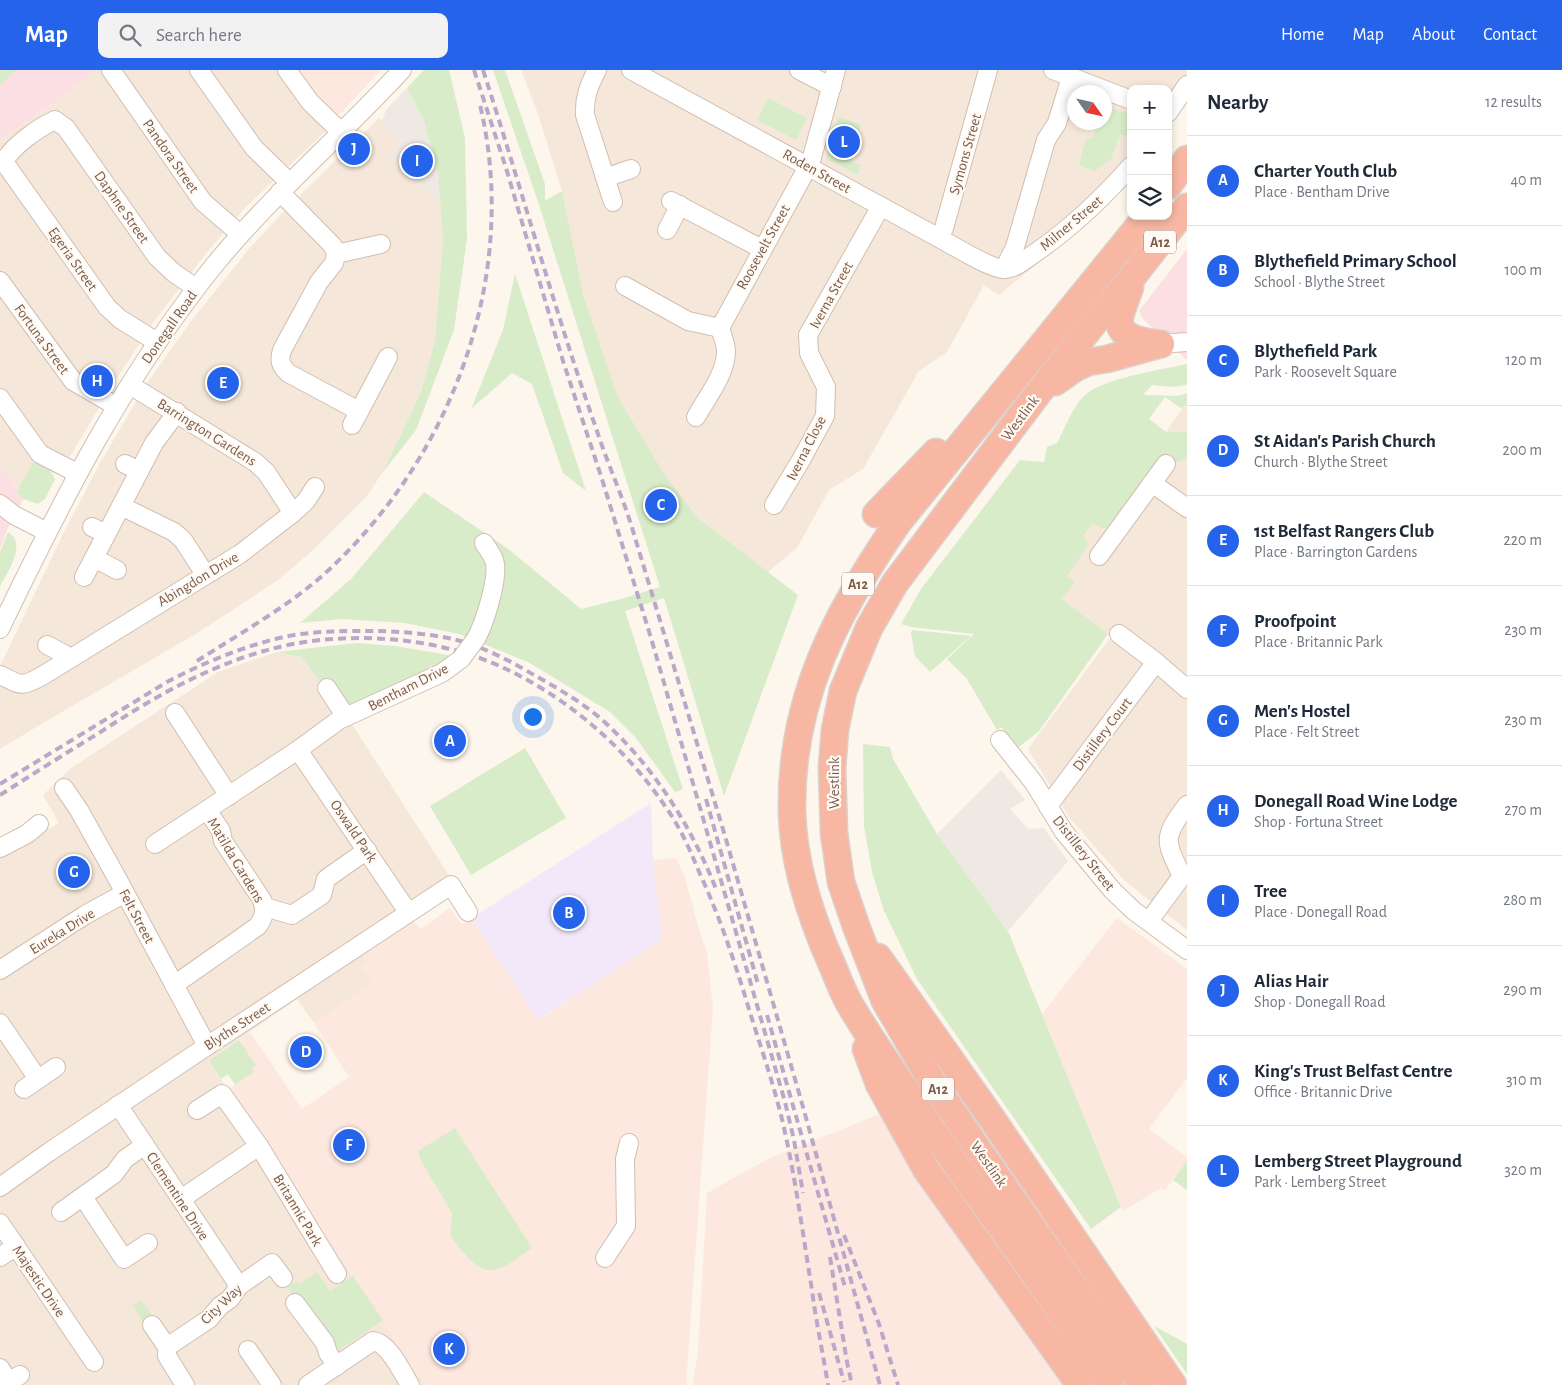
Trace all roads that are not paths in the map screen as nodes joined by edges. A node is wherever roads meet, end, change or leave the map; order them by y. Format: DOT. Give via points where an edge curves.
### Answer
graph roads {
  1 [pos="111,70"];
  2 [pos="199,70"];
  3 [pos="287,70"];
  4 [pos="402,70"];
  5 [pos="597,70"];
  6 [pos="631,70"];
  7 [pos="799,70"];
  8 [pos="836,70"];
  9 [pos="988,70"];
  10 [pos="1053,70"];
  11 [pos="1071,76"];
  12 [pos="1187,85"];
  13 [pos="832,87"];
  14 [pos="1127,98"];
  15 [pos="1172,107"];
  16 [pos="342,133"];
  17 [pos="1187,159"];
  18 [pos="4,162"];
  19 [pos="808,166"];
  20 [pos="631,169"];
  21 [pos="1127,171"];
  22 [pos="605,178"];
  23 [pos="1172,180"];
  24 [pos="285,188"];
  25 [pos="613,202"];
  26 [pos="881,206"];
  27 [pos="1187,207"];
  28 [pos="1144,220"];
  29 [pos="667,230"];
  30 [pos="240,234"];
  31 [pos="939,238"];
  32 [pos="381,244"];
  33 [pos="762,249"];
  34 [pos="336,254"];
  35 [pos="1004,269"];
  36 [pos="1133,276"];
  37 [pos="0,280"];
  38 [pos="626,286"];
  39 [pos="196,288"];
  40 [pos="720,328"];
  41 [pos="156,342"];
  42 [pos="1187,342"];
  43 [pos="1162,344"];
  44 [pos="388,356"];
  45 [pos="130,385"];
  46 [pos="826,387"];
  47 [pos="1039,392"];
  48 [pos="0,398"];
  49 [pos="116,406"];
  50 [pos="176,412"];
  51 [pos="696,417"];
  52 [pos="980,423"];
  53 [pos="1166,464"];
  54 [pos="77,473"];
  55 [pos="1152,483"];
  56 [pos="315,486"];
  57 [pos="0,504"];
  58 [pos="121,506"];
  59 [pos="774,506"];
  60 [pos="1187,508"];
  61 [pos="293,513"];
  62 [pos="876,514"];
  63 [pos="48,532"];
  64 [pos="484,543"];
  65 [pos="1100,546"];
  66 [pos="94,558"];
  67 [pos="117,570"];
  68 [pos="205,574"];
  69 [pos="84,577"];
  70 [pos="0,629"];
  71 [pos="1119,634"];
  72 [pos="46,645"];
  73 [pos="69,659"];
  74 [pos="1156,662"];
  75 [pos="0,675"];
  76 [pos="327,688"];
  77 [pos="1187,690"];
  78 [pos="175,713"];
  79 [pos="346,717"];
  80 [pos="1000,740"];
  81 [pos="298,750"];
  82 [pos="64,788"];
  83 [pos="229,796"];
  84 [pos="1187,805"];
  85 [pos="1048,806"];
  86 [pos="207,810"];
  87 [pos="39,824"];
  88 [pos="155,844"];
  89 [pos="0,848"];
  90 [pos="367,850"];
  91 [pos="1184,875"];
  92 [pos="125,893"];
  93 [pos="265,908"];
  94 [pos="408,912"];
  95 [pos="468,912"];
  96 [pos="1149,921"];
  97 [pos="856,926"];
  98 [pos="1187,950"];
  99 [pos="0,970"];
  100 [pos="174,985"];
  101 [pos="848,1001"];
  102 [pos="0,1023"];
  103 [pos="207,1046"];
  104 [pos="56,1067"];
  105 [pos="118,1105"];
  106 [pos="197,1110"];
  107 [pos="629,1143"];
  108 [pos="145,1145"];
  109 [pos="258,1146"];
  110 [pos="0,1187"];
  111 [pos="83,1197"];
  112 [pos="181,1199"];
  113 [pos="61,1212"];
  114 [pos="0,1223"];
  115 [pos="148,1244"];
  116 [pos="16,1246"];
  117 [pos="0,1257"];
  118 [pos="605,1258"];
  119 [pos="337,1274"];
  120 [pos="283,1278"];
  121 [pos="238,1286"];
  122 [pos="295,1303"];
  123 [pos="152,1325"];
  124 [pos="167,1347"];
  125 [pos="248,1350"];
  126 [pos="333,1359"];
  127 [pos="94,1362"];
  128 [pos="184,1384"];
  129 [pos="272,1385"];
  130 [pos="308,1385"];
  131 [pos="410,1385"];
  132 [pos="1080,1385"];
  133 [pos="1111,1385"];
  134 [pos="1143,1385"];
  135 [pos="1173,1385"];
  1 -- 30 [label="street, Pandora Street" via="203,202"];
  2 -- 24 [label="street"];
  3 -- 16 [label="street" via="310,102"];
  4 -- 16 [label="street, Donegall Road"];
  5 -- 22 [label="street" via="584,104"];
  6 -- 19 [label="street, Roden Street"];
  7 -- 13 [label="street"];
  8 -- 13 [label="street, Roosevelt Street"];
  9 -- 31 [label="street, Symons Street"];
  10 -- 11 [label="street"];
  11 -- 14 [label="street"];
  11 -- 35 [label="street" via="1057,123 1046,140 1015,247"];
  12 -- 15 [label="street"];
  13 -- 19 [label="street, Roosevelt Street"];
  16 -- 24 [label="street, Donegall Road"];
  17 -- 23 [label="highway"];
  18 -- 39 [label="street, Daphne Street" via="8,153 42,126 55,120 66,128 158,257"];
  18 -- 41 [label="street, Egeria Street" via="107,307"];
  19 -- 26 [label="street, Roden Street"];
  19 -- 33 [label="street, Roosevelt Street"];
  20 -- 22 [label="street"];
  21 -- 35 [label="street, Milner Street" via="1051,242 1023,262"];
  22 -- 25 [label="street"];
  24 -- 30 [label="street, Donegall Road"];
  24 -- 34 [label="street" via="333,246"];
  26 -- 31 [label="street, Roden Street"];
  26 -- 46 [label="street, Iverna Street" via="808,335 809,353"];
  27 -- 36 [label="highway, Westlink / A12"];
  28 -- 52 [label="highway, Westlink / A12"];
  29 -- 33 [label="street" via="676,203"];
  30 -- 39 [label="street, Donegall Road"];
  31 -- 35 [label="street, Roden Street"];
  32 -- 34 [label="street"];
  33 -- 40 [label="street, Roosevelt Street"];
  34 -- 44 [label="street" via="334,263 319,282 282,350 282,366 355,418"];
  36 -- 43 [label="highway" via="1120,326 1130,336"];
  36 -- 47 [label="highway, Westlink / A12"];
  37 -- 49 [label="street, Fortuna Street" via="73,381"];
  38 -- 40 [label="street" via="688,322"];
  39 -- 41 [label="street, Donegall Road"];
  40 -- 51 [label="street" via="726,349 725,362"];
  41 -- 45 [label="street, Donegall Road"];
  42 -- 43 [label="street"];
  43 -- 47 [label="highway" via="1088,362"];
  45 -- 49 [label="street, Donegall Road"];
  45 -- 50 [label="street, Barrington Gardens"];
  46 -- 59 [label="street, Iverna Close" via="825,416"];
  47 -- 97 [label="highway, Westlink / A12" via="895,583 869,628 843,691 832,768 834,833 842,882"];
  48 -- 54 [label="street" via="40,454"];
  49 -- 54 [label="street, Donegall Road"];
  50 -- 58 [label="street" via="132,468"];
  50 -- 61 [label="street, Barrington Gardens" via="261,466"];
  52 -- 62 [label="highway" via="955,434"];
  52 -- 101 [label="highway, Westlink / A12" via="899,521 862,576 821,656 798,734 792,812 796,853 805,894"];
  53 -- 55 [label="street"];
  54 -- 63 [label="street, Donegall Road"];
  55 -- 60 [label="street"];
  55 -- 65 [label="street"];
  56 -- 61 [label="street, Abingdon Drive"];
  57 -- 63 [label="street"];
  58 -- 66 [label="street" via="99,530"];
  58 -- 68 [label="street" via="174,532"];
  61 -- 68 [label="street, Abingdon Drive" via="240,554"];
  63 -- 70 [label="street, Donegall Road"];
  64 -- 79 [label="street, Bentham Drive, bridge" via="495,560 494,588 481,628 461,659 442,673"];
  66 -- 67 [label="street"];
  66 -- 69 [label="street"];
  68 -- 73 [label="street, Abingdon Drive"];
  71 -- 74 [label="street"];
  72 -- 73 [label="street"];
  73 -- 75 [label="street, Abingdon Drive" via="28,684 18,684"];
  74 -- 77 [label="street"];
  74 -- 85 [label="street, Distillery Court"];
  76 -- 79 [label="street"];
  78 -- 83 [label="street"];
  79 -- 81 [label="street, Bentham Drive"];
  80 -- 85 [label="street, Distillery Street"];
  81 -- 83 [label="street, Bentham Drive"];
  81 -- 90 [label="street, Oswald Park"];
  82 -- 92 [label="street, Felt Street"];
  83 -- 86 [label="street, Bentham Drive"];
  84 -- 91 [label="street" via="1169,834 1168,848"];
  85 -- 96 [label="street, Distillery Street" via="1064,832 1113,891"];
  86 -- 88 [label="street, Bentham Drive"];
  86 -- 93 [label="street, Matilda Gardens"];
  87 -- 89 [label="street"];
  90 -- 93 [label="street" via="326,879 322,895 292,915"];
  90 -- 94 [label="street, Oswald Park"];
  91 -- 96 [label="street"];
  92 -- 99 [label="street, Eureka Drive"];
  92 -- 100 [label="street, Felt Street"];
  93 -- 100 [label="street, Matilda Gardens" via="258,926"];
  94 -- 95 [label="street, Blythe Street" via="451,885"];
  94 -- 103 [label="street, Blythe Street"];
  96 -- 98 [label="street, Distillery Street"];
  97 -- 134 [label="highway, Westlink / A12" via="885,1001 928,1075"];
  97 -- 135 [label="highway" via="992,1118"];
  100 -- 103 [label="street, Felt Street"];
  101 -- 132 [label="highway" via="879,1084 926,1169"];
  101 -- 133 [label="highway, Westlink / A12" via="960,1170"];
  102 -- 104 [label="street" via="31,1084"];
  103 -- 105 [label="street, Blythe Street"];
  105 -- 108 [label="street, Clementine Drive"];
  105 -- 110 [label="street, Blythe Street"];
  106 -- 109 [label="street, Britannic Park" via="222,1094"];
  107 -- 118 [label="street" via="625,1159 626,1226"];
  108 -- 111 [label="street"];
  108 -- 112 [label="street, Clementine Drive"];
  109 -- 112 [label="street"];
  109 -- 119 [label="street, Britannic Park"];
  111 -- 113 [label="street"];
  111 -- 115 [label="street" via="124,1259"];
  112 -- 121 [label="street, Clementine Drive"];
  114 -- 116 [label="street, Majestic Drive"];
  116 -- 117 [label="street"];
  116 -- 127 [label="street, Majestic Drive" via="72,1344"];
  120 -- 121 [label="street, City Way" via="272,1263"];
  121 -- 124 [label="street, City Way" via="209,1320"];
  122 -- 126 [label="street"];
  123 -- 124 [label="street"];
  124 -- 128 [label="street" via="167,1356"];
  125 -- 129 [label="street"];
  126 -- 130 [label="street"];
  126 -- 131 [label="street" via="373,1341 378,1342 387,1349"];
}
